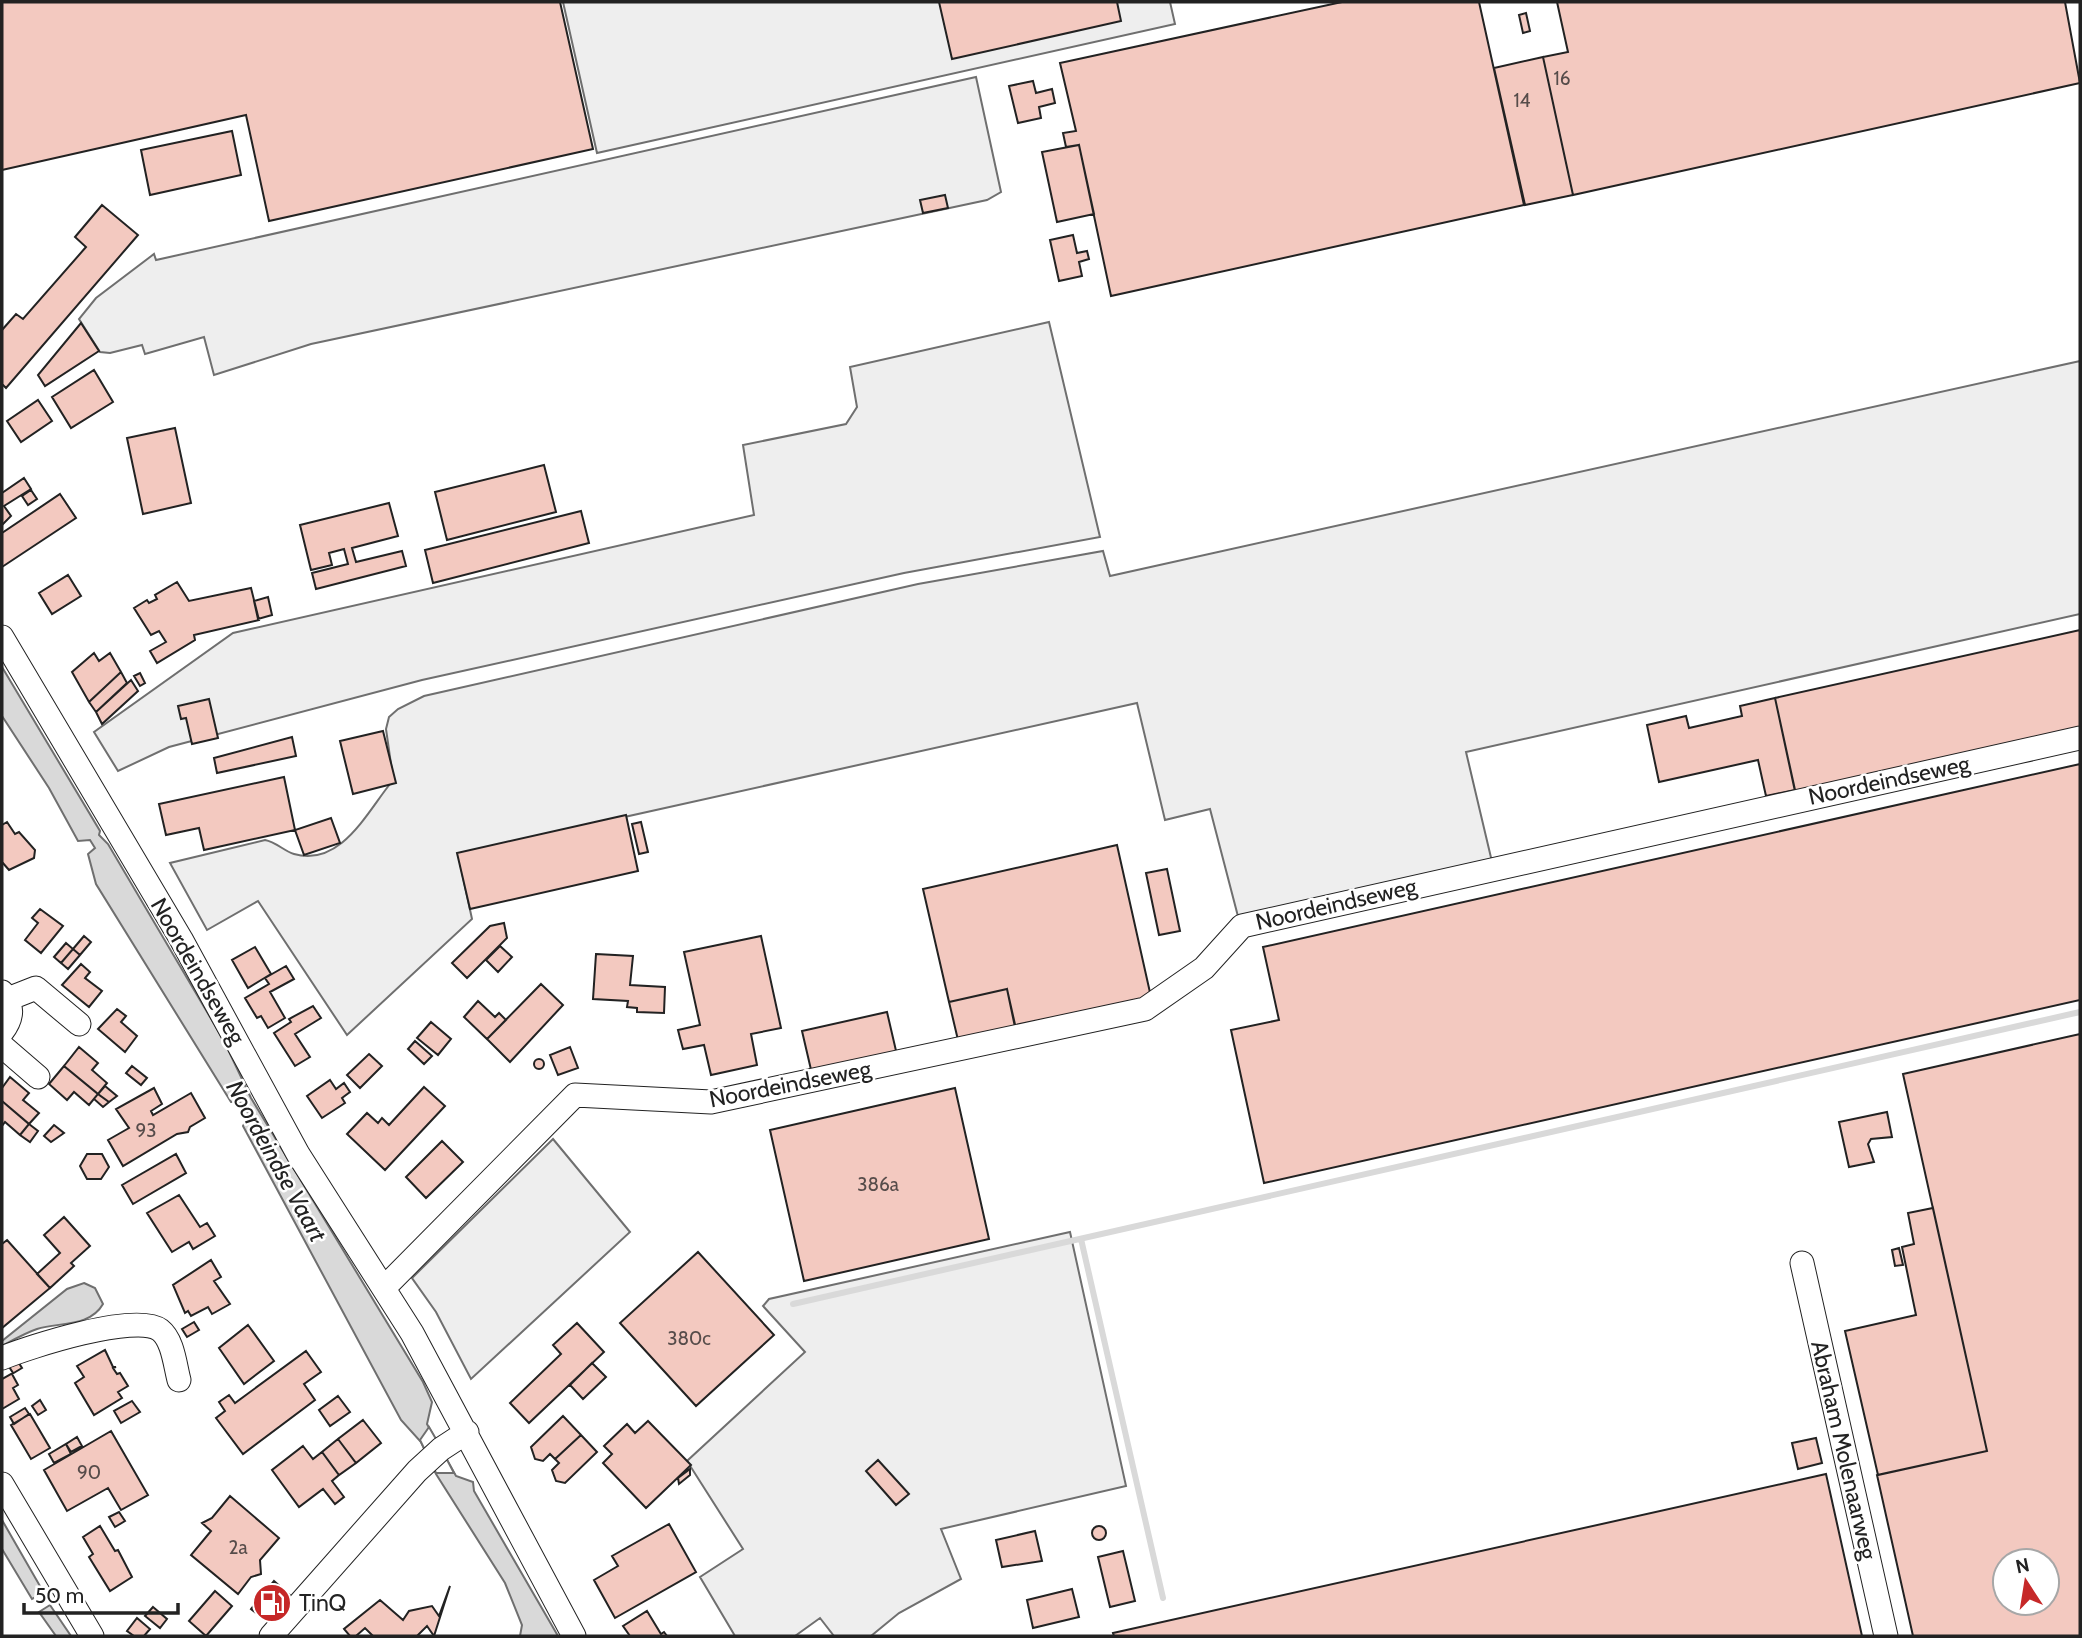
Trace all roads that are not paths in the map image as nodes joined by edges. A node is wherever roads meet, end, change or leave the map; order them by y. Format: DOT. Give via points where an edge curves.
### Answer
graph roads {
  1 [pos="2,637"];
  2 [pos="2080,738"];
  3 [pos="5,995"];
  4 [pos="79,1024"];
  5 [pos="2,1032"];
  6 [pos="2,1046"];
  7 [pos="38,1077"];
  8 [pos="1802,1263"];
  9 [pos="391,1281"];
  10 [pos="2,1358"];
  11 [pos="179,1380"];
  12 [pos="467,1432"];
  13 [pos="2,1484"];
  14 [pos="92,1636"];
  15 [pos="271,1636"];
  16 [pos="574,1636"];
  17 [pos="1886,1636"];
  1 -- 9 [label="street, Noordeindseweg" via="181,939 298,1154"];
  2 -- 9 [label="street, Noordeindseweg" via="1242,926 1204,968 1145,1009 711,1102 575,1095"];
  3 -- 4 [label="street" via="36,988"];
  3 -- 5 [label="street" via="11,1017"];
  6 -- 7 [label="street"];
  8 -- 17 [label="street, Abraham Molenaarweg"];
  9 -- 12 [label="street, Noordeindseweg"];
  10 -- 11 [label="street" via="86,1334 146,1325 167,1338"];
  12 -- 15 [label="street" via="435,1454"];
  12 -- 16 [label="street, Noordeindseweg"];
  13 -- 14 [label="street"];
}
